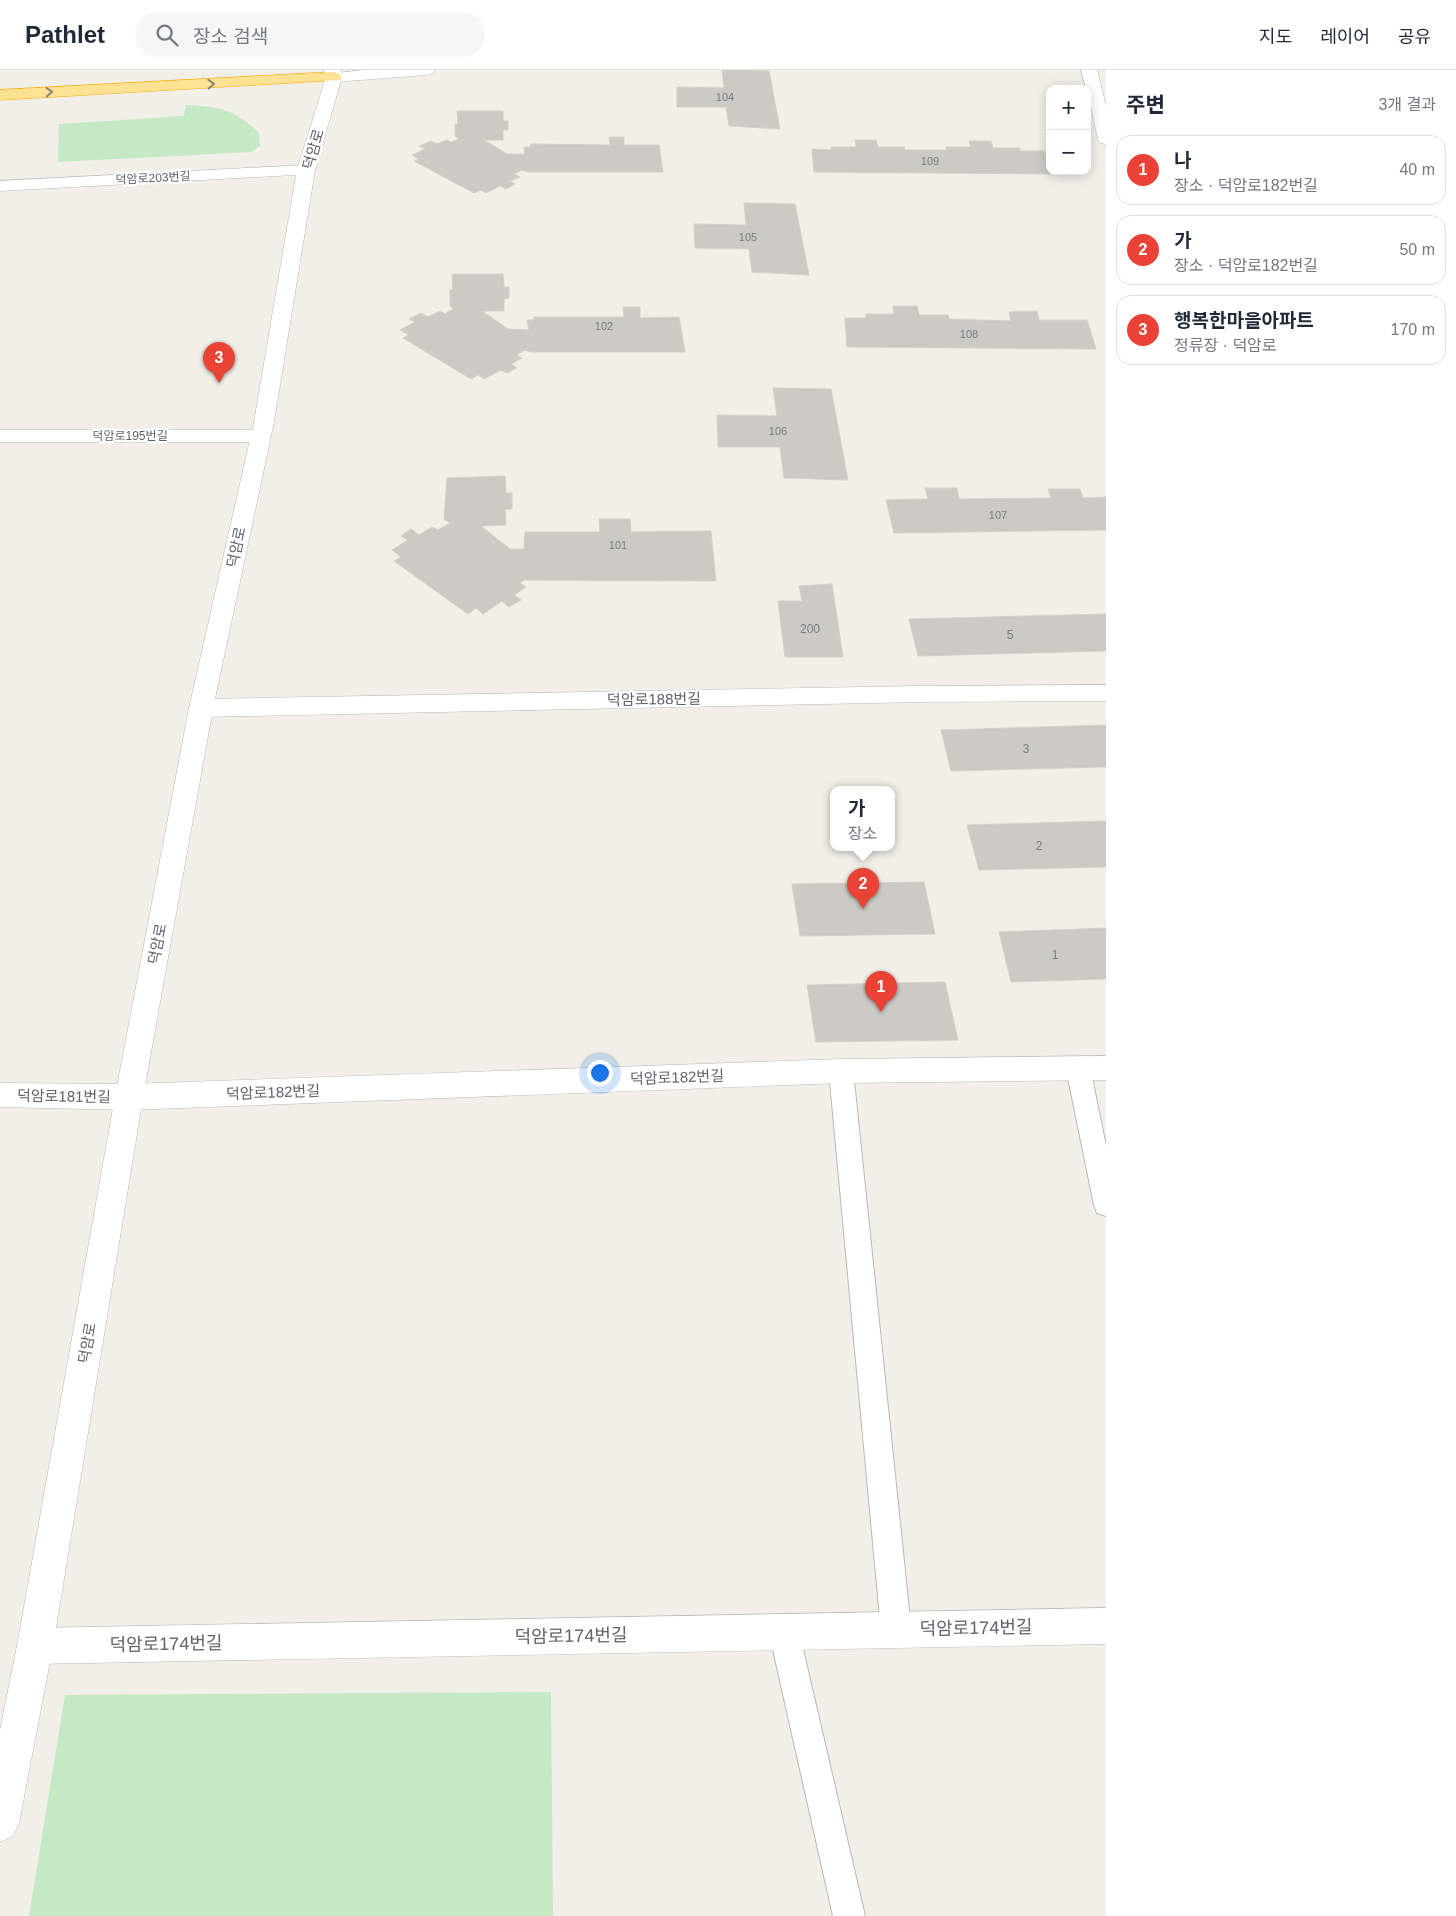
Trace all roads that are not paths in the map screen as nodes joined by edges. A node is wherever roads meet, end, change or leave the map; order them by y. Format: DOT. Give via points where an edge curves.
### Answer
graph roads {
  1 [pos="427,70"];
  2 [pos="1088,70"];
  3 [pos="333,74"];
  4 [pos="0,95"];
  5 [pos="1106,139"];
  6 [pos="306,170"];
  7 [pos="0,186"];
  8 [pos="0,436"];
  9 [pos="260,436"];
  10 [pos="1106,693"];
  11 [pos="201,708"];
  12 [pos="1078,1068"];
  13 [pos="1106,1068"];
  14 [pos="841,1072"];
  15 [pos="0,1095"];
  16 [pos="129,1097"];
  17 [pos="1106,1205"];
  18 [pos="1106,1626"];
  19 [pos="896,1629"];
  20 [pos="784,1632"];
  21 [pos="36,1646"];
  22 [pos="0,1823"];
  23 [pos="849,1916"];
  1 -- 3 [label="street"];
  2 -- 5 [label="street"];
  4 -- 3 [label="highway, one-way"];
  3 -- 6 [label="street, 덕암로"];
  6 -- 7 [label="street, 덕암로203번길"];
  6 -- 9 [label="street, 덕암로"];
  8 -- 9 [label="street, 덕암로195번길"];
  9 -- 11 [label="street, 덕암로"];
  10 -- 11 [label="street, 덕암로188번길"];
  11 -- 16 [label="street, 덕암로"];
  12 -- 13 [label="street, 덕암로182번길"];
  12 -- 14 [label="street, 덕암로182번길"];
  12 -- 17 [label="lane"];
  14 -- 16 [label="street, 덕암로182번길"];
  14 -- 19 [label="lane"];
  15 -- 16 [label="street, 덕암로181번길"];
  16 -- 21 [label="street, 덕암로"];
  18 -- 19 [label="street, 덕암로174번길"];
  19 -- 20 [label="street, 덕암로174번길"];
  20 -- 21 [label="street, 덕암로174번길"];
  20 -- 23 [label="lane"];
  21 -- 22 [label="street, 덕암로"];
}
